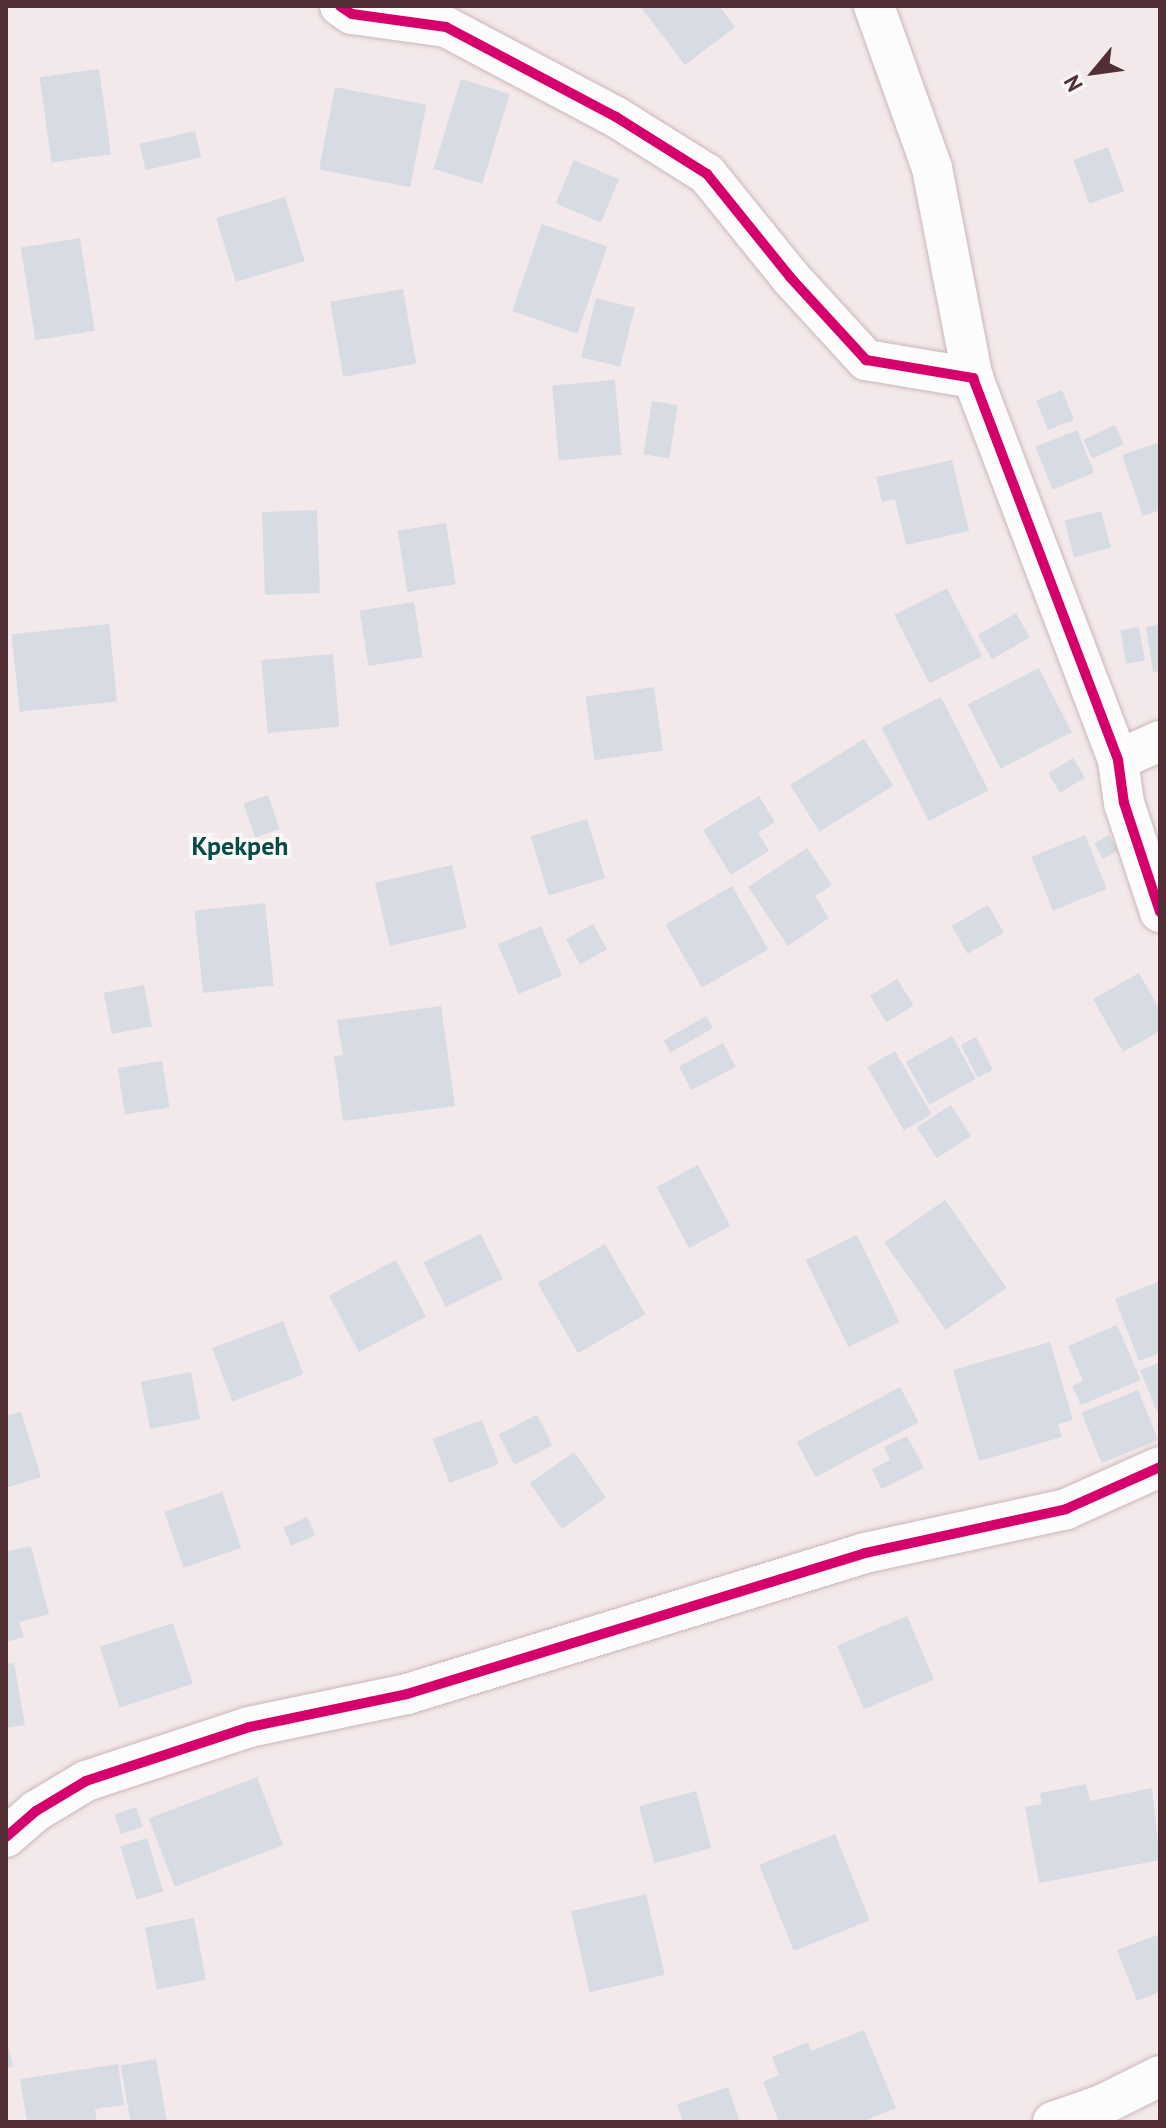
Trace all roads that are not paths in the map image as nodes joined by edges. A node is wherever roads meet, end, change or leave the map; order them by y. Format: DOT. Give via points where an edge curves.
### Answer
graph roads {
  1 [pos="340,6"];
  2 [pos="874,6"];
  3 [pos="973,378"];
  4 [pos="1160,741"];
  5 [pos="1118,760"];
  6 [pos="1160,912"];
  7 [pos="1160,1467"];
  8 [pos="6,1837"];
  9 [pos="1160,2076"];
  10 [pos="1053,2122"];
  1 -- 3 [label="street" via="352,14 446,27 616,117 707,174 866,360"];
  2 -- 3 [label="street" via="932,168"];
  3 -- 5 [label="street"];
  4 -- 5 [label="street"];
  5 -- 6 [label="street" via="1124,803"];
  7 -- 8 [label="street" via="1066,1509 865,1553 407,1694 249,1727 86,1781 36,1811"];
  9 -- 10 [label="street"];
}
